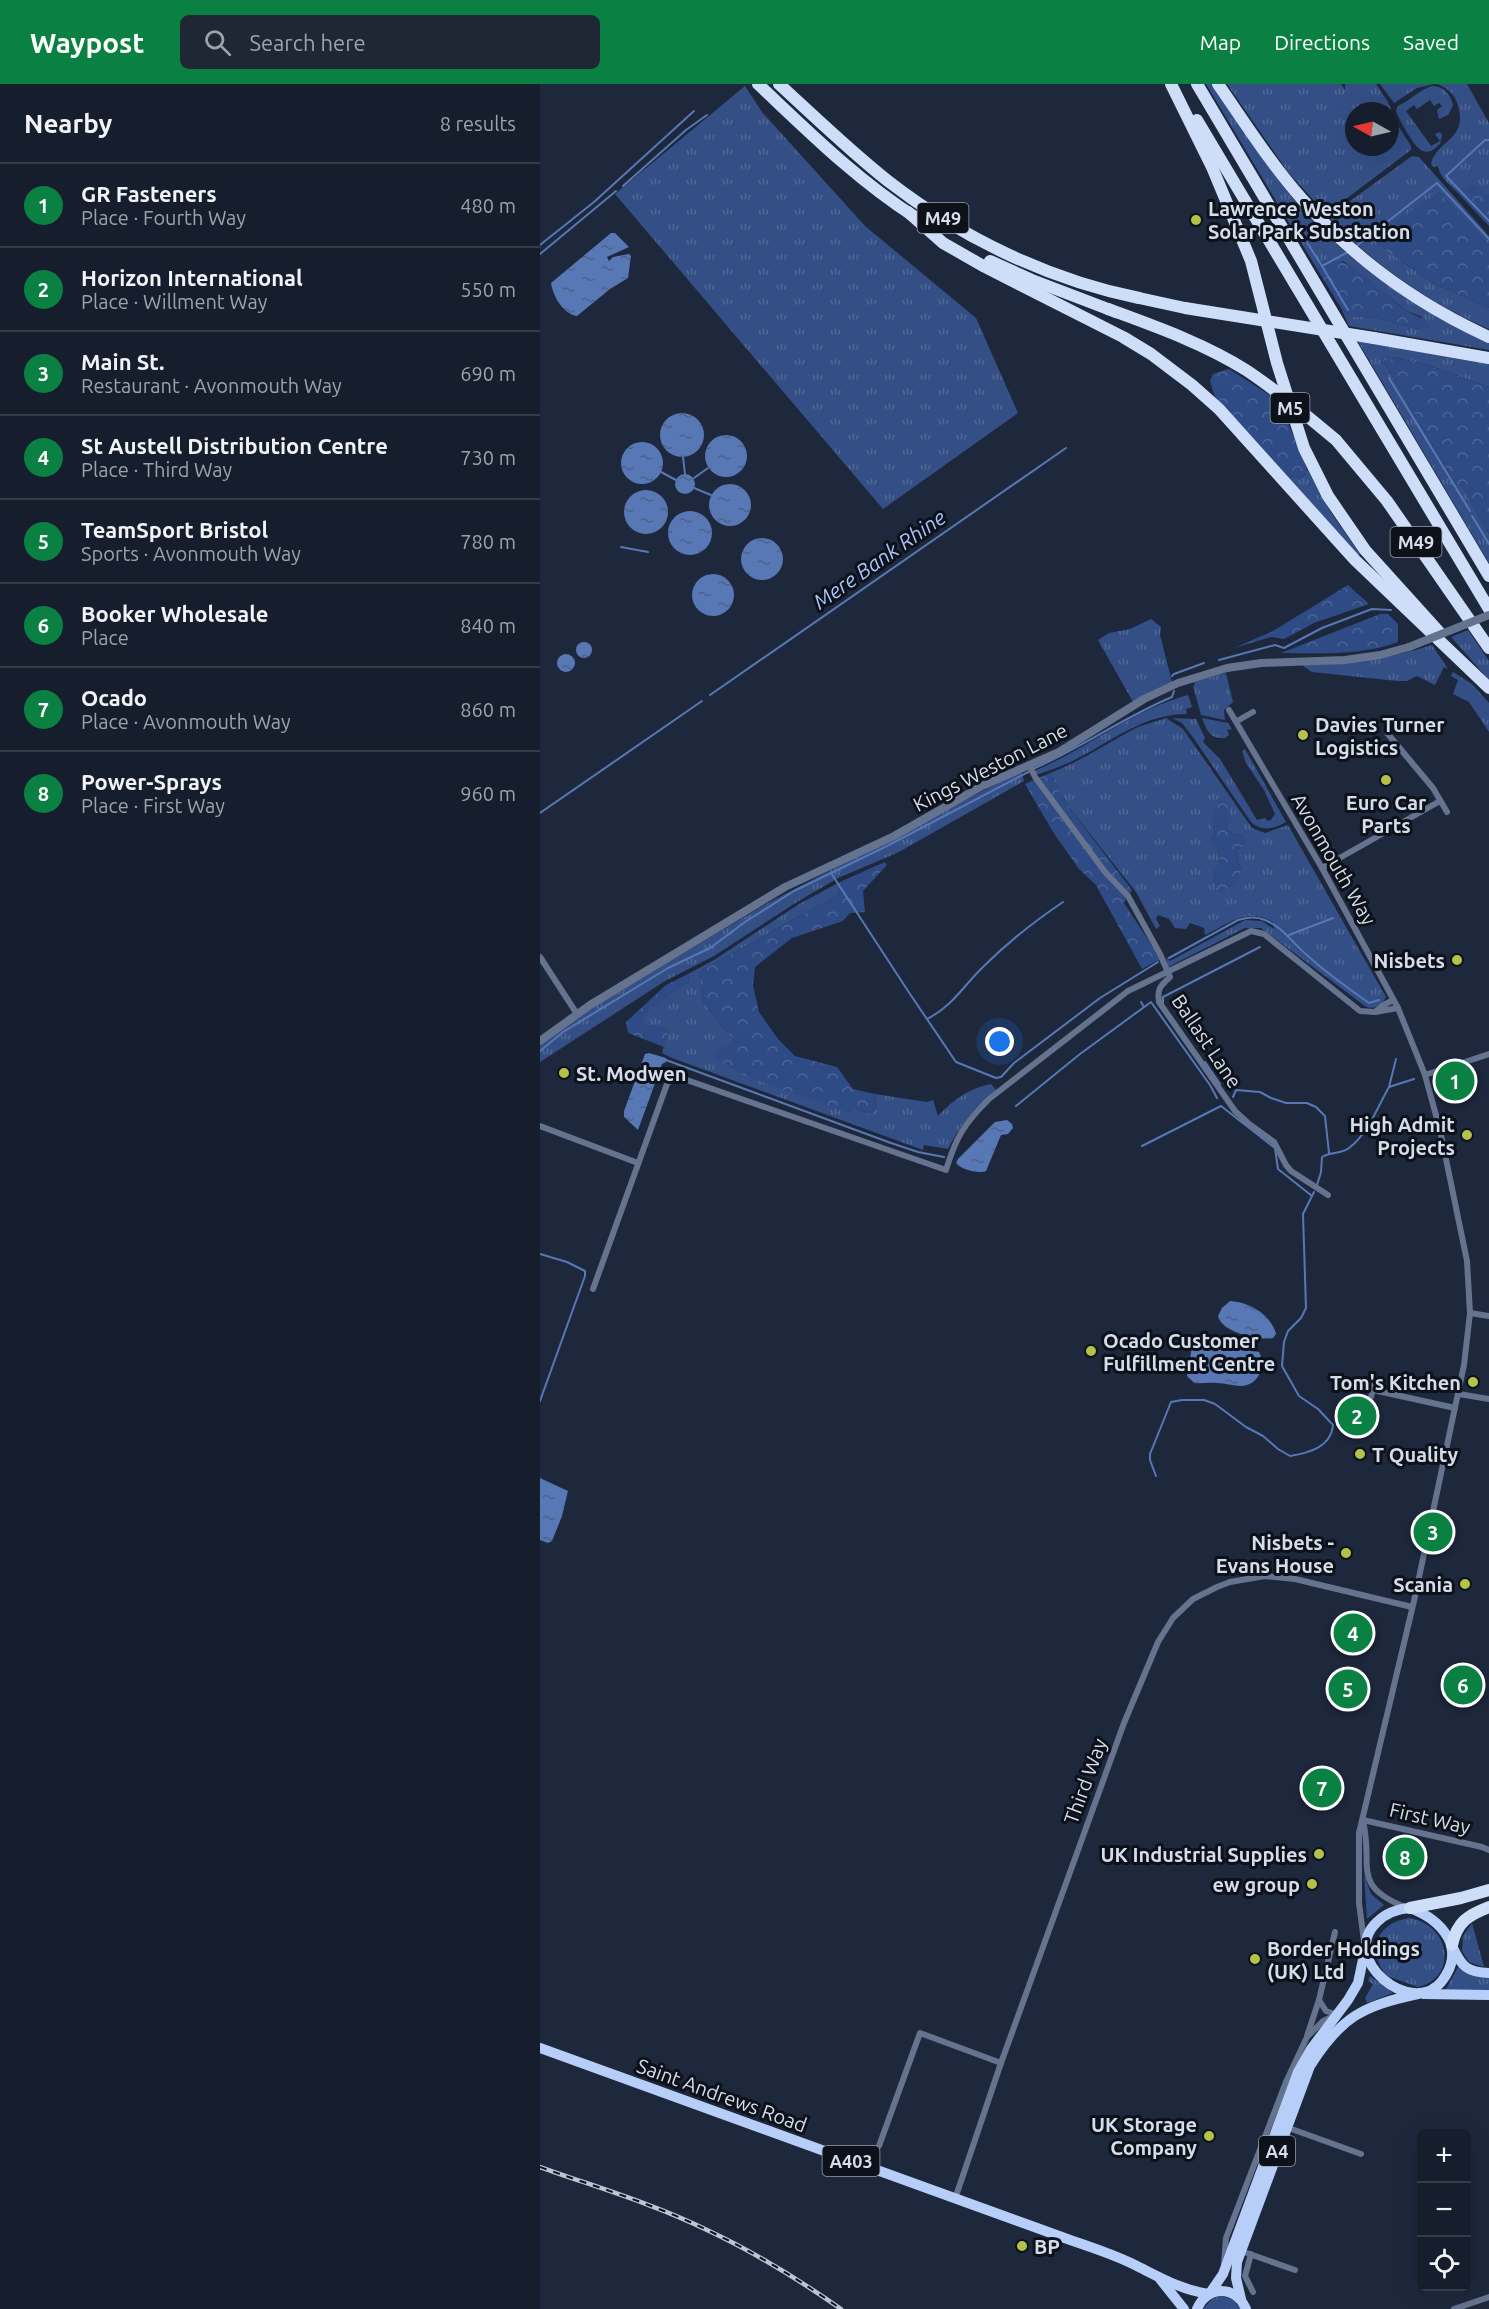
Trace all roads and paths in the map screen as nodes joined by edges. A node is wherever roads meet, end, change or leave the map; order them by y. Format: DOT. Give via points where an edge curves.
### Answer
graph roads {
  1 [pos="758,84"];
  2 [pos="779,84"];
  3 [pos="1171,84"];
  4 [pos="1175,84"];
  5 [pos="1197,84"];
  6 [pos="1218,84"];
  7 [pos="908,213"];
  8 [pos="1489,336"];
  9 [pos="1489,358"];
  10 [pos="1489,576"];
  11 [pos="1489,609"];
  12 [pos="1489,615"];
  13 [pos="1489,648"];
  14 [pos="1489,688"];
  15 [pos="1229,710"];
  16 [pos="1253,712"];
  17 [pos="1237,721"];
  18 [pos="1387,734"];
  19 [pos="1029,764"];
  20 [pos="1440,801"];
  21 [pos="1447,812"];
  22 [pos="1322,868"];
  23 [pos="540,957"];
  24 [pos="1167,971"];
  25 [pos="1393,1000"];
  26 [pos="1398,1008"];
  27 [pos="1375,1012"];
  28 [pos="577,1014"];
  29 [pos="540,1041"];
  30 [pos="1489,1054"];
  31 [pos="1425,1075"];
  32 [pos="540,1126"];
  33 [pos="638,1163"];
  34 [pos="1328,1195"];
  35 [pos="593,1289"];
  36 [pos="1470,1313"];
  37 [pos="1489,1316"];
  38 [pos="1375,1380"];
  39 [pos="1373,1390"];
  40 [pos="1459,1394"];
  41 [pos="1371,1397"];
  42 [pos="1489,1399"];
  43 [pos="1455,1408"];
  44 [pos="1412,1607"];
  45 [pos="1363,1820"];
  46 [pos="1489,1850"];
  47 [pos="1489,1890"];
  48 [pos="1489,1907"];
  49 [pos="1408,1908"];
  50 [pos="1335,1932"];
  51 [pos="1452,1946"];
  52 [pos="1365,1948"];
  53 [pos="1489,1973"];
  54 [pos="1420,1994"];
  55 [pos="1489,1995"];
  56 [pos="1319,2000"];
  57 [pos="1336,2014"];
  58 [pos="1307,2037"];
  59 [pos="540,2048"];
  60 [pos="1001,2063"];
  61 [pos="1286,2127"];
  62 [pos="879,2146"];
  63 [pos="1361,2154"];
  64 [pos="955,2200"];
  65 [pos="1246,2252"];
  66 [pos="1295,2270"];
  67 [pos="1223,2274"];
  68 [pos="1160,2279"];
  69 [pos="1253,2292"];
  70 [pos="1209,2294"];
  71 [pos="1489,2297"];
  72 [pos="1246,2306"];
  73 [pos="1184,2309"];
  74 [pos="1197,2309"];
  75 [pos="1454,2309"];
  1 -- 7 [label="highway, M49" via="830,151"];
  2 -- 9 [label="highway, M49, bridge" via="890,182 966,233 1035,266 1103,291 1185,308"];
  3 -- 14 [label="highway, M5" via="1212,167 1251,261 1290,407 1304,448 1328,496 1365,550"];
  4 -- 11 [label="highway"];
  5 -- 10 [label="highway"];
  6 -- 8 [label="highway" via="1309,207 1370,266 1423,303"];
  7 -- 13 [label="highway, M49, bridge" via="989,260 1187,340 1276,390 1336,441 1387,501"];
  7 -- 14 [label="highway" via="943,243 1092,320 1150,354 1192,385 1355,560"];
  12 -- 19 [label="street, Kings Weston Lane, bridge" via="1380,655 1261,663 1214,671 1144,699 1059,752"];
  15 -- 17 [label="street, Avonmouth Way"];
  16 -- 17 [label="street"];
  17 -- 22 [label="street, Avonmouth Way"];
  18 -- 20 [label="street"];
  19 -- 24 [label="street, Ballast Lane" via="1105,872 1128,896"];
  19 -- 28 [label="street, Kings Weston Lane" via="894,836 785,887"];
  20 -- 21 [label="street"];
  20 -- 22 [label="street"];
  22 -- 25 [label="street, Avonmouth Way"];
  23 -- 28 [label="street"];
  24 -- 27 [label="street" via="1244,933 1258,931 1355,1008"];
  24 -- 33 [label="street" via="1128,991 989,1099 958,1136 946,1170 681,1078 667,1084"];
  24 -- 34 [label="street, Ballast Lane" via="1170,977 1158,991 1159,1002 1217,1088 1249,1124 1274,1142 1291,1171"];
  25 -- 26 [label="street, Avonmouth Way"];
  25 -- 27 [label="street"];
  26 -- 27 [label="street"];
  26 -- 31 [label="street, Avonmouth Way"];
  28 -- 29 [label="street, Kings Weston Lane"];
  30 -- 31 [label="street"];
  31 -- 36 [label="street, Avonmouth Way" via="1467,1262"];
  32 -- 33 [label="street"];
  33 -- 35 [label="street"];
  36 -- 37 [label="street"];
  36 -- 40 [label="street, Avonmouth Way"];
  38 -- 39 [label="street"];
  39 -- 41 [label="street"];
  39 -- 43 [label="street"];
  40 -- 42 [label="street"];
  40 -- 43 [label="street, Avonmouth Way"];
  43 -- 44 [label="street, Avonmouth Way"];
  44 -- 45 [label="street, Avonmouth Way"];
  44 -- 60 [label="street, Third Way" via="1295,1579 1264,1576 1217,1587 1179,1611 1162,1634 1135,1694"];
  45 -- 46 [label="street, First Way"];
  45 -- 49 [label="street, Avonmouth Way" via="1371,1885 1384,1897"];
  45 -- 52 [label="street, Avonmouth Way" via="1358,1874"];
  47 -- 49 [label="highway"];
  48 -- 51 [label="highway" via="1462,1921"];
  49 -- 51 [label="highway" via="1435,1922"];
  49 -- 52 [label="highway" via="1382,1917 1371,1928"];
  50 -- 56 [label="street"];
  51 -- 53 [label="highway" via="1464,1967"];
  51 -- 54 [label="highway" via="1452,1960 1441,1983"];
  52 -- 54 [label="highway" via="1368,1961 1383,1980"];
  52 -- 57 [label="highway, A4" via="1358,1983"];
  54 -- 55 [label="highway, A4"];
  54 -- 61 [label="highway, A4" via="1372,2006 1338,2029 1310,2066"];
  56 -- 57 [label="street" via="1326,2011"];
  56 -- 58 [label="street"];
  57 -- 58 [label="street"];
  57 -- 67 [label="highway, A4" via="1298,2072"];
  58 -- 67 [label="street" via="1226,2238"];
  59 -- 64 [label="highway, Saint Andrews Road / A403"];
  60 -- 62 [label="street" via="920,2033"];
  60 -- 64 [label="street, Third Way"];
  61 -- 63 [label="street"];
  61 -- 65 [label="highway, A4"];
  64 -- 68 [label="highway, Saint Andrews Road / A403" via="1116,2257"];
  65 -- 66 [label="street"];
  65 -- 69 [label="street" via="1245,2276"];
  65 -- 72 [label="highway, A4" via="1235,2273"];
  67 -- 70 [label="highway, A4"];
  68 -- 70 [label="highway, Saint Andrews Road / A403"];
  68 -- 73 [label="highway, Saint Andrews Road / A403"];
  70 -- 72 [label="highway, Saint Andrews Road" via="1227,2291"];
  70 -- 74 [label="highway"];
  71 -- 75 [label="street"];
}
